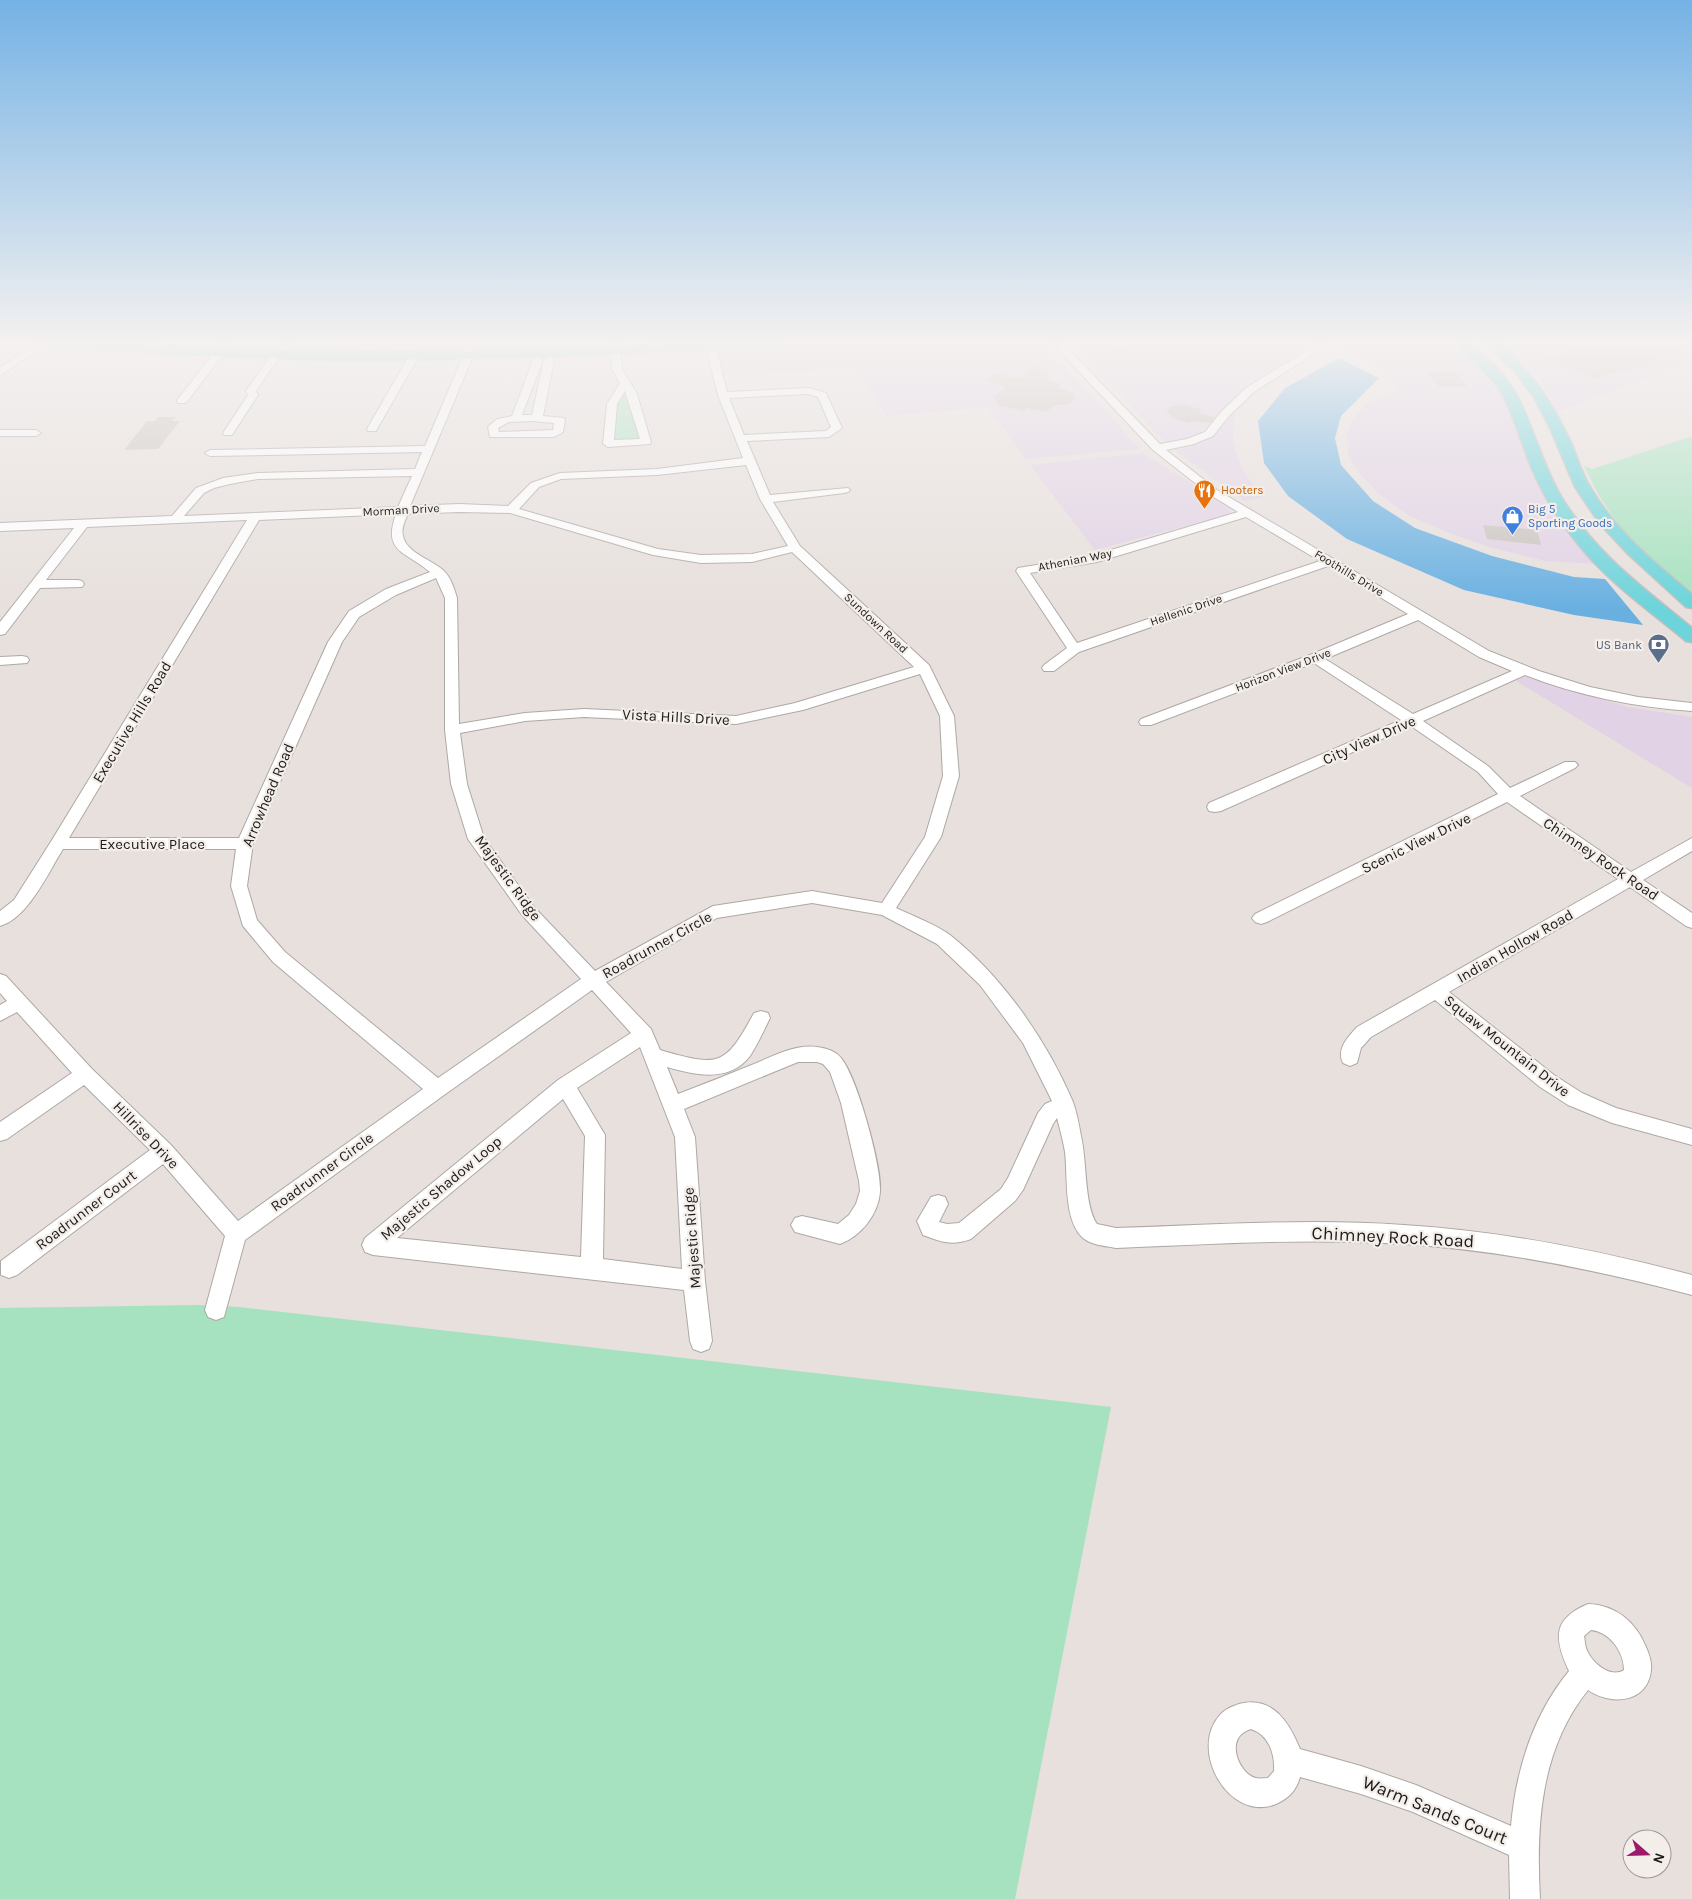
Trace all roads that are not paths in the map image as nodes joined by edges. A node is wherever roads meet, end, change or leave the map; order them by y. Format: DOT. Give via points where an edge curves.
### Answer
graph roads {
  1 [pos="0,433"];
  2 [pos="36,433"];
  3 [pos="436,433"];
  4 [pos="494,433"];
  5 [pos="557,433"];
  6 [pos="609,433"];
  7 [pos="643,433"];
  8 [pos="738,433"];
  9 [pos="831,433"];
  10 [pos="1142,433"];
  11 [pos="1210,433"];
  12 [pos="1525,433"];
  13 [pos="1558,433"];
  14 [pos="740,438"];
  15 [pos="1157,448"];
  16 [pos="429,449"];
  17 [pos="210,453"];
  18 [pos="1536,460"];
  19 [pos="750,461"];
  20 [pos="1572,463"];
  21 [pos="419,472"];
  22 [pos="844,490"];
  23 [pos="766,499"];
  24 [pos="108,510"];
  25 [pos="403,510"];
  26 [pos="511,510"];
  27 [pos="1247,513"];
  28 [pos="255,517"];
  29 [pos="175,520"];
  30 [pos="101,523"];
  31 [pos="83,524"];
  32 [pos="0,527"];
  33 [pos="795,548"];
  34 [pos="1329,562"];
  35 [pos="439,573"];
  36 [pos="35,584"];
  37 [pos="78,584"];
  38 [pos="1692,603"];
  39 [pos="1418,615"];
  40 [pos="0,630"];
  41 [pos="1687,632"];
  42 [pos="1074,648"];
  43 [pos="1315,658"];
  44 [pos="22,660"];
  45 [pos="0,661"];
  46 [pos="924,668"];
  47 [pos="1049,668"];
  48 [pos="1522,671"];
  49 [pos="1692,707"];
  50 [pos="1413,721"];
  51 [pos="1146,722"];
  52 [pos="452,730"];
  53 [pos="1570,765"];
  54 [pos="1510,797"];
  55 [pos="1215,807"];
  56 [pos="245,843"];
  57 [pos="58,844"];
  58 [pos="1692,844"];
  59 [pos="1631,879"];
  60 [pos="886,910"];
  61 [pos="1261,918"];
  62 [pos="0,920"];
  63 [pos="1692,922"];
  64 [pos="0,981"];
  65 [pos="592,981"];
  66 [pos="1436,990"];
  67 [pos="19,1002"];
  68 [pos="0,1014"];
  69 [pos="761,1018"];
  70 [pos="644,1034"];
  71 [pos="653,1056"];
  72 [pos="1350,1058"];
  73 [pos="84,1074"];
  74 [pos="564,1086"];
  75 [pos="437,1089"];
  76 [pos="1064,1104"];
  77 [pos="672,1105"];
  78 [pos="0,1133"];
  79 [pos="1692,1137"];
  80 [pos="164,1151"];
  81 [pos="938,1204"];
  82 [pos="802,1225"];
  83 [pos="1090,1231"];
  84 [pos="236,1234"];
  85 [pos="9,1268"];
  86 [pos="592,1268"];
  87 [pos="694,1281"];
  88 [pos="1692,1285"];
  89 [pos="216,1310"];
  90 [pos="701,1342"];
  91 [pos="1586,1671"];
  92 [pos="1289,1760"];
  93 [pos="1523,1846"];
  94 [pos="1525,1899"];
  1 -- 2 [label="street"];
  3 -- 16 [label="street, Majestic Ridge"];
  4 -- 5 [label="street"];
  6 -- 7 [label="street" via="608,444 646,442"];
  8 -- 14 [label="street, Sundown Road"];
  9 -- 14 [label="street"];
  10 -- 15 [label="street, Foothills Drive"];
  11 -- 15 [label="street" via="1190,442"];
  12 -- 18 [label="main road"];
  13 -- 20 [label="main road"];
  14 -- 19 [label="street, Sundown Road"];
  15 -- 27 [label="street, Foothills Drive" via="1213,492"];
  16 -- 17 [label="street"];
  16 -- 21 [label="street, Majestic Ridge"];
  18 -- 20 [label="main road"];
  18 -- 41 [label="main road" via="1572,525 1597,554 1653,607"];
  19 -- 23 [label="street, Sundown Road"];
  19 -- 26 [label="street" via="657,472 560,476 535,485"];
  20 -- 38 [label="main road" via="1584,490 1608,526"];
  21 -- 25 [label="street, Majestic Ridge"];
  21 -- 29 [label="street" via="240,479 203,488"];
  22 -- 23 [label="street"];
  23 -- 33 [label="street, Sundown Road"];
  24 -- 30 [label="street"];
  25 -- 26 [label="street, Morman Drive"];
  25 -- 28 [label="street, Morman Drive"];
  25 -- 35 [label="street, Majestic Ridge" via="396,535 400,547 429,563"];
  26 -- 33 [label="street, Morman Drive" via="657,552 701,560 752,558"];
  27 -- 34 [label="street, Foothills Drive"];
  27 -- 42 [label="street, Athenian Way" via="1092,560 1022,571"];
  28 -- 29 [label="street, Morman Drive"];
  28 -- 57 [label="street, Executive Hills Road"];
  29 -- 30 [label="street, Morman Drive"];
  30 -- 31 [label="street, Morman Drive"];
  31 -- 32 [label="street, Morman Drive"];
  31 -- 36 [label="street"];
  33 -- 46 [label="street, Sundown Road"];
  34 -- 39 [label="street, Foothills Drive"];
  34 -- 42 [label="street, Hellenic Drive"];
  35 -- 52 [label="street, Majestic Ridge" via="449,585 451,598"];
  35 -- 56 [label="street, Arrowhead Road" via="391,592 354,614 335,642"];
  36 -- 37 [label="street"];
  36 -- 40 [label="street"];
  39 -- 43 [label="street, Horizon View Drive"];
  39 -- 48 [label="street, Foothills Drive" via="1484,654"];
  42 -- 47 [label="street, Hellenic Drive"];
  43 -- 50 [label="street, Chimney Rock Road"];
  43 -- 51 [label="street, Horizon View Drive"];
  44 -- 45 [label="street"];
  46 -- 52 [label="street, Vista Hills Drive" via="798,707 736,720 584,713 525,717"];
  46 -- 60 [label="street, Sundown Road" via="948,716 951,776 933,838"];
  48 -- 49 [label="street, Foothills Drive" via="1592,693"];
  48 -- 50 [label="street, City View Drive"];
  50 -- 54 [label="street, Chimney Rock Road" via="1483,769"];
  50 -- 55 [label="street, City View Drive"];
  52 -- 65 [label="street, Majestic Ridge" via="459,784 476,839 528,911"];
  53 -- 54 [label="street, Scenic View Drive"];
  54 -- 59 [label="street, Chimney Rock Road"];
  54 -- 61 [label="street, Scenic View Drive"];
  56 -- 57 [label="street, Executive Place"];
  56 -- 75 [label="street, Arrowhead Road" via="239,886 249,922 279,957"];
  57 -- 62 [label="street, Executive Hills Road" via="20,904"];
  58 -- 59 [label="street, Indian Hollow Road"];
  59 -- 63 [label="street, Chimney Rock Road"];
  59 -- 66 [label="street, Indian Hollow Road"];
  60 -- 65 [label="street, Roadrunner Circle" via="812,897 713,912"];
  60 -- 76 [label="street, Roadrunner Circle" via="943,939 986,980 1030,1038"];
  64 -- 67 [label="street, Hillrise Drive"];
  65 -- 70 [label="street, Majestic Ridge"];
  65 -- 75 [label="street, Roadrunner Circle"];
  66 -- 72 [label="street, Indian Hollow Road" via="1359,1035 1352,1045"];
  66 -- 79 [label="street, Squaw Mountain Drive" via="1547,1081 1575,1099 1618,1118"];
  67 -- 68 [label="street"];
  67 -- 73 [label="street, Hillrise Drive"];
  69 -- 71 [label="street" via="741,1053 717,1067 703,1068"];
  70 -- 71 [label="street, Majestic Ridge"];
  70 -- 74 [label="street"];
  71 -- 77 [label="street, Majestic Ridge"];
  73 -- 78 [label="street"];
  73 -- 80 [label="street, Hillrise Drive"];
  74 -- 86 [label="street" via="595,1135"];
  74 -- 86 [label="street, Majestic Shadow Loop" via="373,1245"];
  75 -- 84 [label="street, Roadrunner Circle"];
  76 -- 81 [label="street" via="1052,1110 1045,1119 1014,1188 964,1232 947,1234 930,1228 929,1216"];
  76 -- 83 [label="street, Roadrunner Circle" via="1075,1151 1081,1214"];
  77 -- 82 [label="street" via="798,1054 817,1054 834,1061 841,1070 855,1114 870,1190 868,1202 860,1218 840,1234"];
  77 -- 87 [label="street, Majestic Ridge" via="685,1137"];
  80 -- 84 [label="street, Hillrise Drive"];
  80 -- 85 [label="street, Roadrunner Court"];
  83 -- 88 [label="street, Chimney Rock Road" via="1102,1237 1116,1238 1331,1232 1418,1235 1540,1250"];
  84 -- 89 [label="street"];
  86 -- 87 [label="street"];
  87 -- 90 [label="street, Majestic Ridge"];
  91 -- 93 [label="street" via="1565,1696 1543,1739 1529,1792"];
  92 -- 93 [label="street, Warm Sands Court" via="1416,1799"];
  93 -- 94 [label="street"];
}
